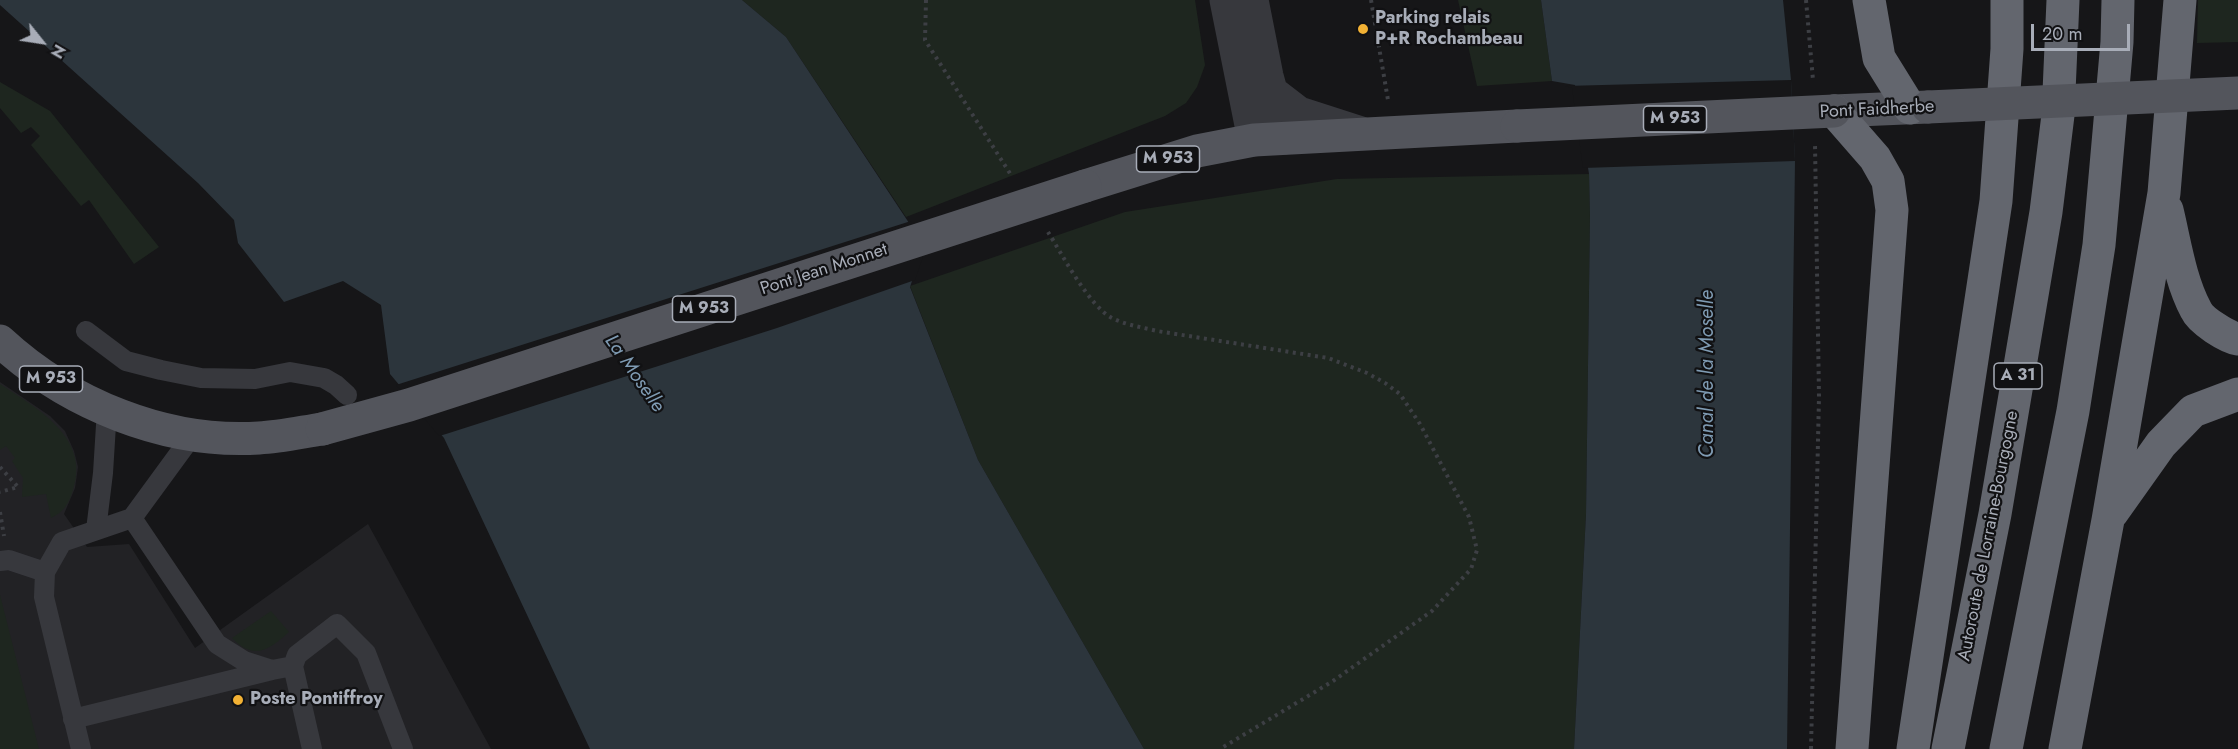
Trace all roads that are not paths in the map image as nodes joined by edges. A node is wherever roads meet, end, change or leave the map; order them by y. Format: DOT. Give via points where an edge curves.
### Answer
graph roads {
  1 [pos="1226,0"];
  2 [pos="1252,0"];
  3 [pos="1869,0"];
  4 [pos="2007,0"];
  5 [pos="2063,0"];
  6 [pos="2118,0"];
  7 [pos="2180,0"];
  8 [pos="1273,93"];
  9 [pos="2238,93"];
  10 [pos="1919,108"];
  11 [pos="1821,111"];
  12 [pos="1373,133"];
  13 [pos="1269,139"];
  14 [pos="2164,193"];
  15 [pos="86,331"];
  16 [pos="2238,339"];
  17 [pos="0,341"];
  18 [pos="348,394"];
  19 [pos="2238,394"];
  20 [pos="107,410"];
  21 [pos="192,436"];
  22 [pos="132,518"];
  23 [pos="2108,520"];
  24 [pos="96,530"];
  25 [pos="0,561"];
  26 [pos="45,572"];
  27 [pos="293,666"];
  28 [pos="272,669"];
  29 [pos="73,719"];
  30 [pos="81,749"];
  31 [pos="312,749"];
  32 [pos="403,749"];
  33 [pos="1852,749"];
  34 [pos="1912,749"];
  35 [pos="1948,749"];
  36 [pos="2006,749"];
  37 [pos="2065,749"];
  1 -- 13 [label="street"];
  2 -- 8 [label="street"];
  3 -- 10 [label="highway" via="1879,58"];
  4 -- 34 [label="highway" via="1996,201"];
  5 -- 35 [label="highway, Autoroute de Lorraine-Bourgogne / A 31" via="2058,115 2046,212 1995,514"];
  6 -- 36 [label="highway" via="2099,245 2073,411"];
  7 -- 14 [label="highway"];
  8 -- 12 [label="street" via="1299,113"];
  8 -- 13 [label="street"];
  9 -- 10 [label="main road, Pont Faidherbe / M 953, bridge"];
  10 -- 11 [label="main road, Pont Faidherbe / M 953"];
  11 -- 12 [label="main road, Pont Faidherbe / M 953, bridge"];
  11 -- 33 [label="highway" via="1875,158 1888,181 1892,210"];
  12 -- 13 [label="main road, M 953"];
  13 -- 21 [label="main road, Pont Jean Monnet / M 953, bridge" via="1197,151 409,405 322,429 258,438"];
  14 -- 16 [label="highway" via="2180,267 2197,313 2228,337"];
  14 -- 23 [label="highway"];
  15 -- 18 [label="lane" via="126,361 161,370 201,378 255,379 290,372 324,378"];
  17 -- 20 [label="main road, M 953" via="70,392"];
  19 -- 23 [label="highway" via="2193,411 2161,444"];
  20 -- 21 [label="main road, M 953"];
  20 -- 24 [label="lane"];
  21 -- 22 [label="lane"];
  22 -- 24 [label="lane"];
  22 -- 28 [label="lane" via="217,644 244,661"];
  23 -- 37 [label="highway"];
  24 -- 26 [label="lane" via="62,542"];
  25 -- 26 [label="lane" via="9,560"];
  26 -- 29 [label="lane" via="44,597"];
  27 -- 28 [label="lane"];
  27 -- 31 [label="lane"];
  27 -- 32 [label="lane" via="297,655 337,624 366,652"];
  28 -- 29 [label="lane"];
  29 -- 30 [label="lane"];
}
